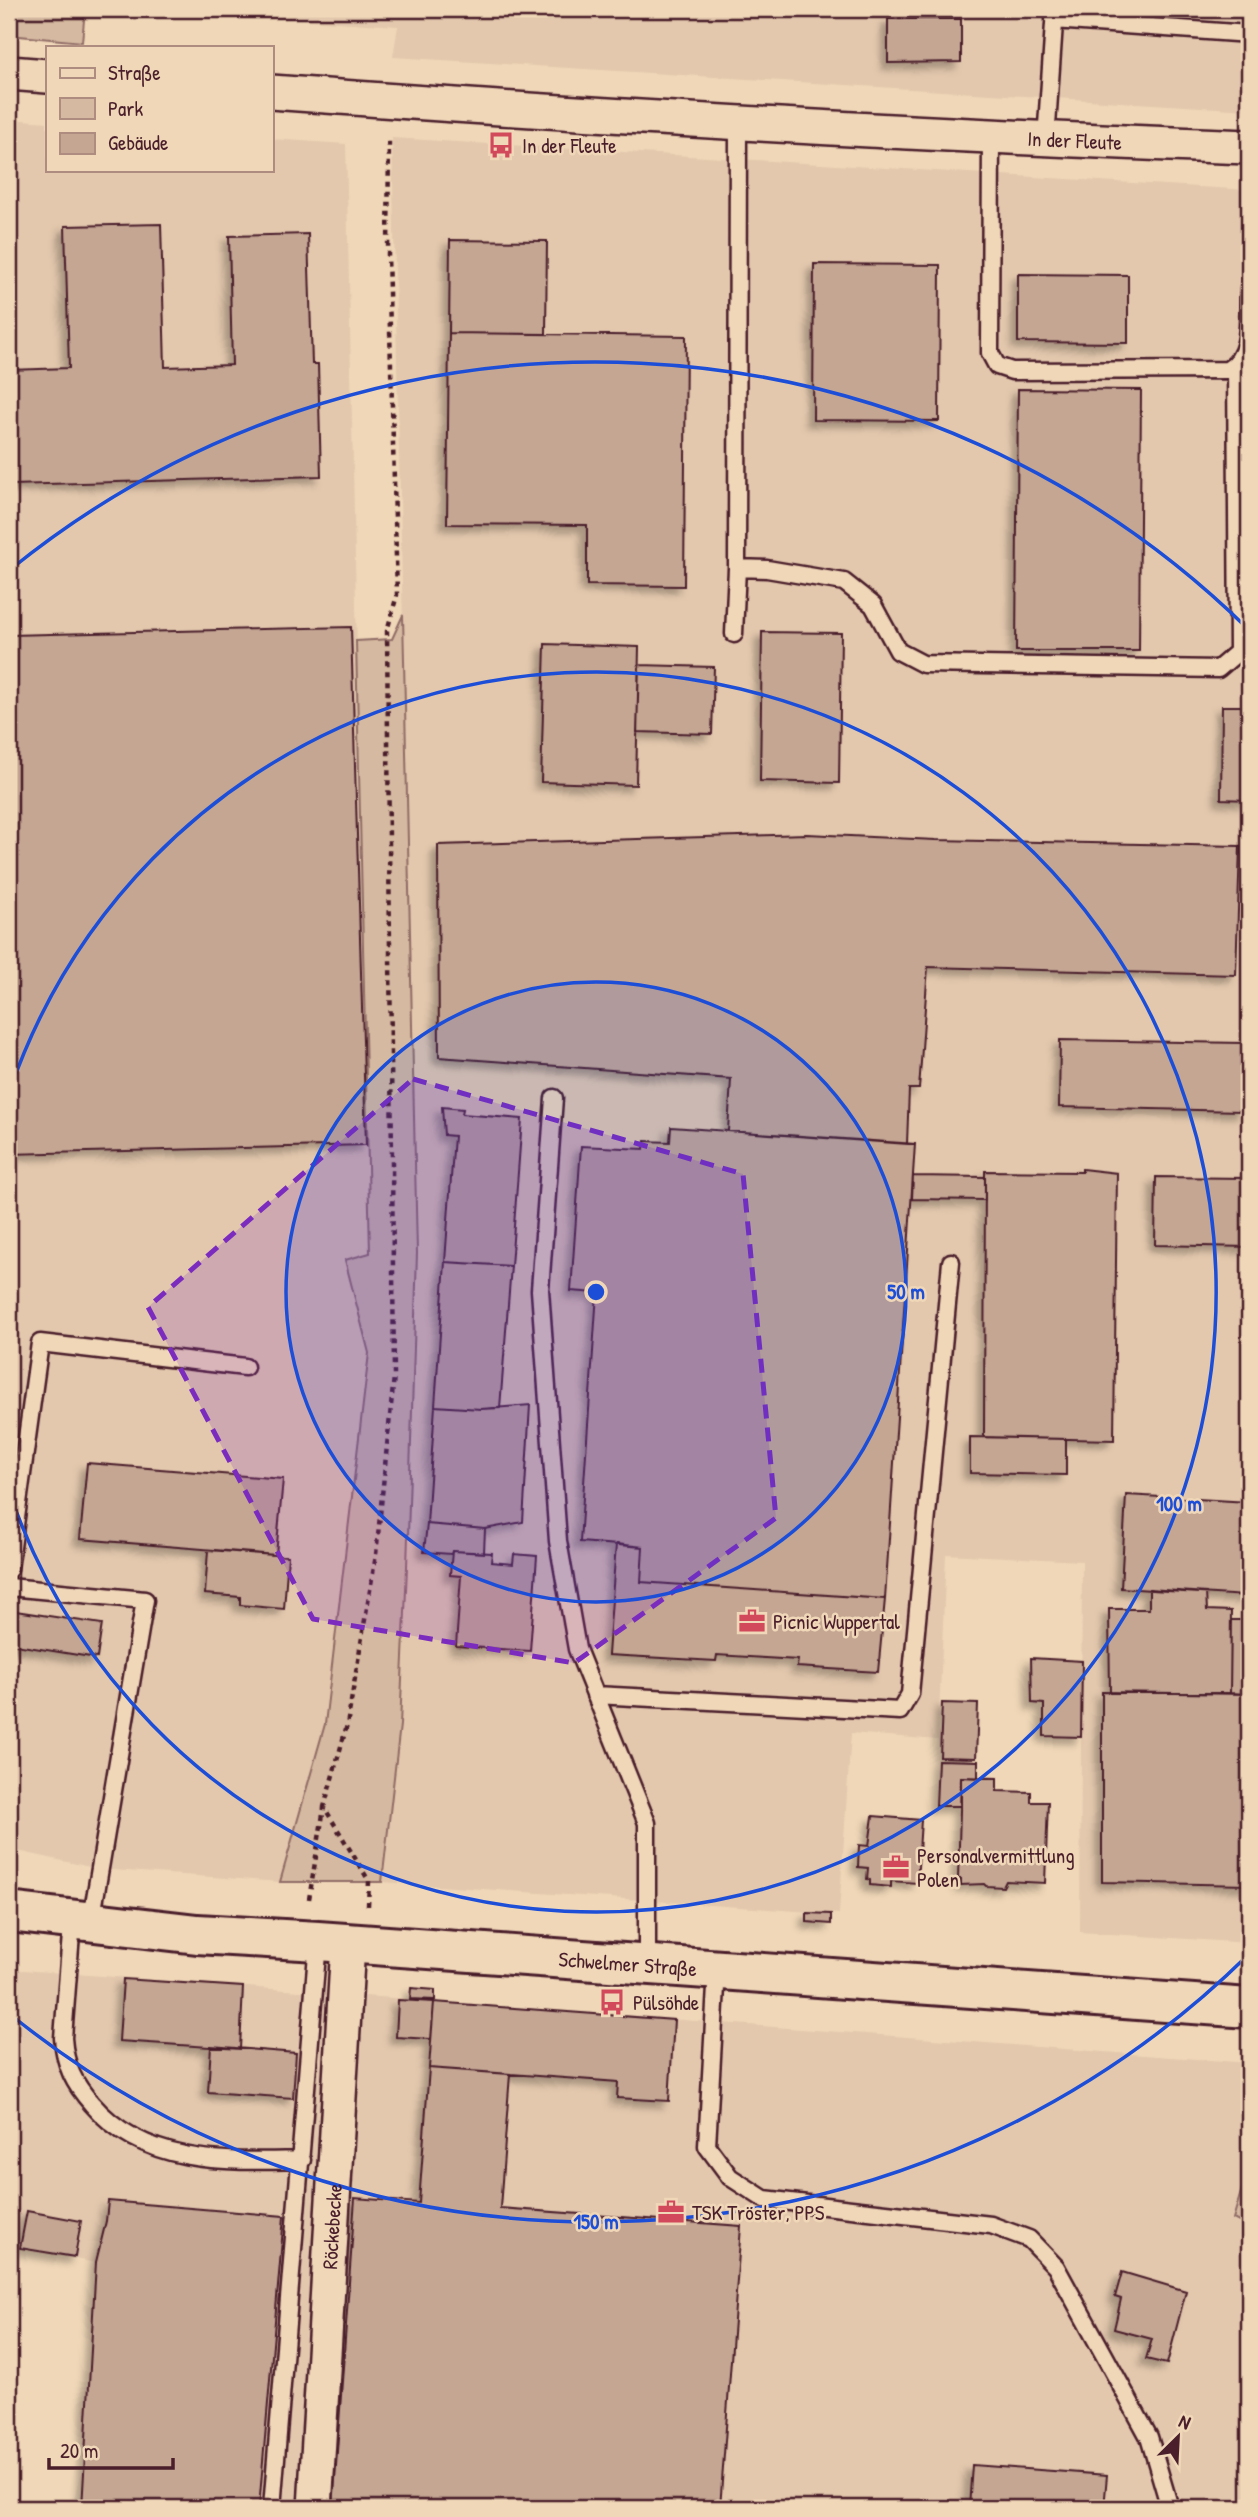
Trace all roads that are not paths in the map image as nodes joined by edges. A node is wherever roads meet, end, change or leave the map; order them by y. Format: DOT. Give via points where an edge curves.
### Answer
graph roads {
  1 [pos="1055,15"];
  2 [pos="1249,34"];
  3 [pos="9,73"];
  4 [pos="46,76"];
  5 [pos="273,92"];
  6 [pos="738,123"];
  7 [pos="991,136"];
  8 [pos="1046,140"];
  9 [pos="1249,147"];
  10 [pos="1249,288"];
  11 [pos="1236,365"];
  12 [pos="737,568"];
  13 [pos="734,634"];
  14 [pos="554,1098"];
  15 [pos="951,1262"];
  16 [pos="245,1367"];
  17 [pos="9,1569"];
  18 [pos="9,1587"];
  19 [pos="595,1695"];
  20 [pos="9,1912"];
  21 [pos="81,1922"];
  22 [pos="333,1942"];
  23 [pos="648,1964"];
  24 [pos="718,1969"];
  25 [pos="1249,2007"];
  26 [pos="302,2160"];
  27 [pos="272,2508"];
  28 [pos="315,2508"];
  29 [pos="1170,2508"];
  1 -- 2 [label="lane"];
  1 -- 8 [label="lane"];
  3 -- 4 [label="street"];
  5 -- 6 [label="street, In der Fleute"];
  6 -- 7 [label="street, In der Fleute"];
  6 -- 12 [label="lane"];
  7 -- 8 [label="street, In der Fleute"];
  7 -- 11 [label="lane" via="990,353 997,366 1012,370 1227,370"];
  8 -- 9 [label="street, In der Fleute"];
  10 -- 11 [label="lane" via="1245,351"];
  11 -- 12 [label="lane" via="1238,652 1218,669 923,664 898,651 873,605 844,582"];
  12 -- 13 [label="lane"];
  14 -- 19 [label="lane" via="540,1290 558,1541 577,1649"];
  15 -- 19 [label="lane" via="912,1682 900,1711"];
  16 -- 17 [label="lane" via="40,1343"];
  18 -- 21 [label="lane" via="145,1600"];
  19 -- 23 [label="lane" via="647,1823"];
  20 -- 21 [label="main road, Schwelmer Straße"];
  21 -- 22 [label="main road, Schwelmer Straße"];
  21 -- 26 [label="lane" via="64,2057 73,2082 96,2109 130,2136 176,2155"];
  22 -- 23 [label="main road, Schwelmer Straße"];
  22 -- 26 [label="lane"];
  22 -- 28 [label="street, Röckebecke"];
  23 -- 24 [label="main road, Schwelmer Straße"];
  24 -- 25 [label="main road, Schwelmer Straße"];
  24 -- 29 [label="lane" via="707,2146 730,2177 764,2199 991,2225 1029,2239 1056,2267 1149,2437"];
  26 -- 27 [label="lane"];
}
